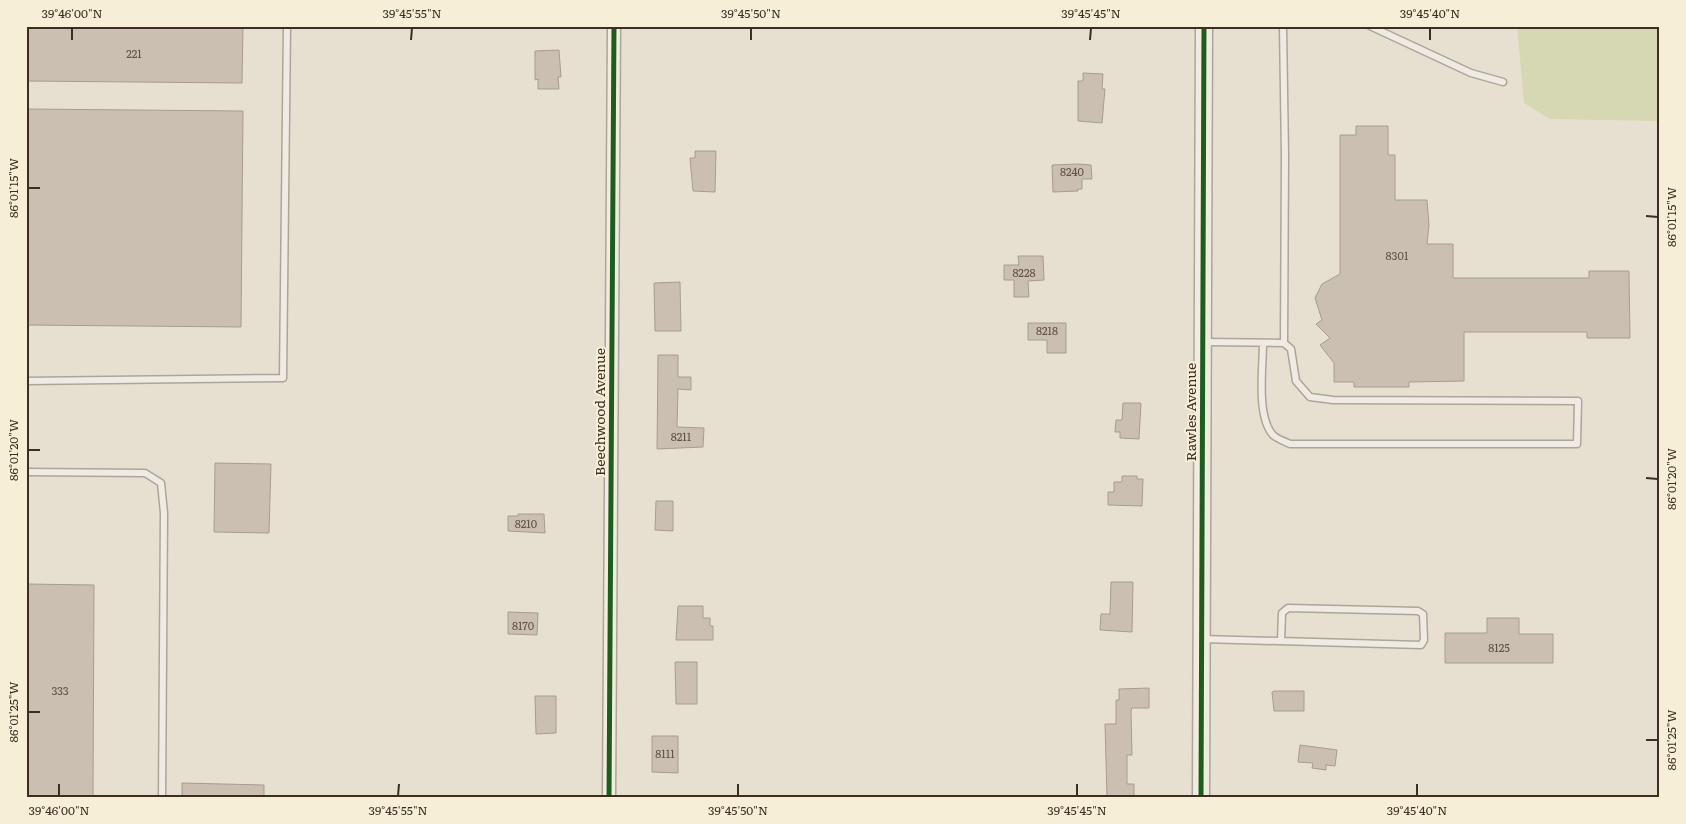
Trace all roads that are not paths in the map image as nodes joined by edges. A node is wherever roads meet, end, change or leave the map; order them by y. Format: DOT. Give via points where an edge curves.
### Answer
graph roads {
  1 [pos="287,26"];
  2 [pos="614,26"];
  3 [pos="1204,26"];
  4 [pos="1283,26"];
  5 [pos="1370,26"];
  6 [pos="1503,82"];
  7 [pos="1202,342"];
  8 [pos="1263,343"];
  9 [pos="1284,343"];
  10 [pos="26,381"];
  11 [pos="26,472"];
  12 [pos="1201,639"];
  13 [pos="1281,641"];
  14 [pos="162,798"];
  15 [pos="609,798"];
  16 [pos="1201,798"];
  1 -- 10 [label="lane" via="283,378"];
  2 -- 15 [label="street, Beechwood Avenue"];
  3 -- 7 [label="street, Rawles Avenue"];
  4 -- 9 [label="lane"];
  5 -- 6 [label="lane" via="1471,73"];
  7 -- 8 [label="lane"];
  7 -- 12 [label="street, Rawles Avenue"];
  8 -- 9 [label="lane"];
  8 -- 9 [label="lane" via="1265,423 1274,436 1290,444 1577,444 1578,401 1333,400 1310,397 1296,381 1291,349"];
  11 -- 14 [label="lane" via="145,473 161,483 164,513"];
  12 -- 13 [label="lane"];
  12 -- 16 [label="street, Rawles Avenue"];
  13 -- 13 [label="lane" via="1421,645 1424,640 1423,614 1418,611 1288,608 1282,613"];
}
